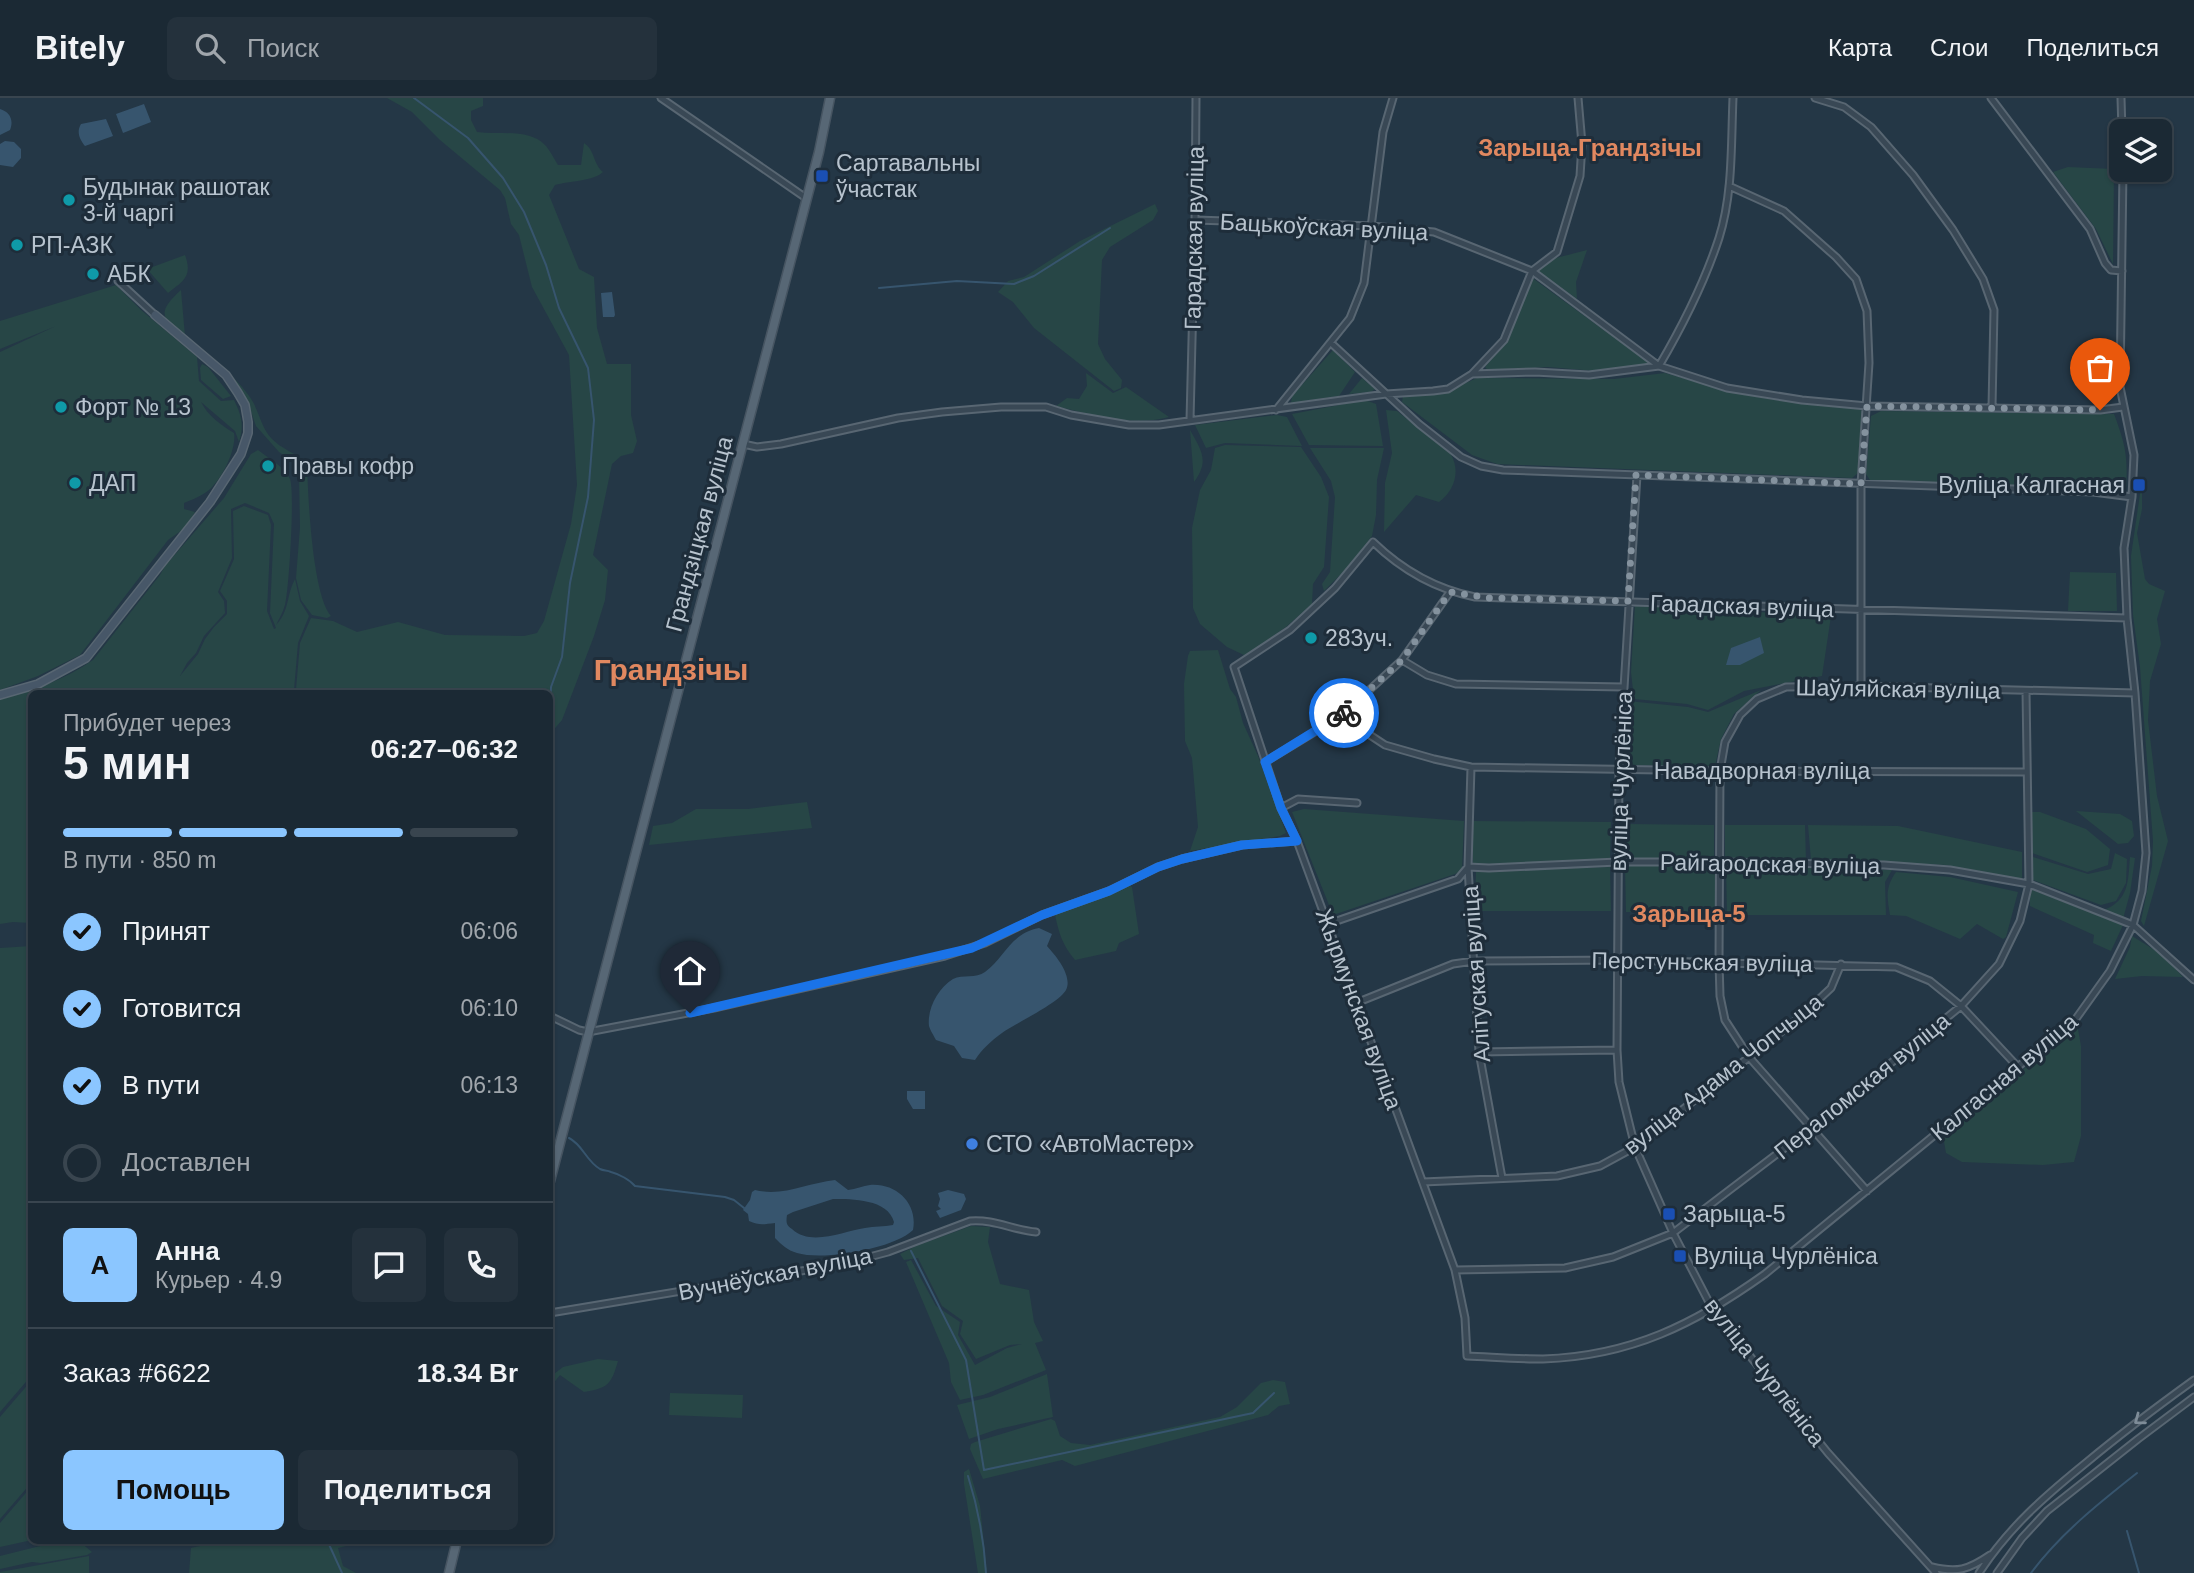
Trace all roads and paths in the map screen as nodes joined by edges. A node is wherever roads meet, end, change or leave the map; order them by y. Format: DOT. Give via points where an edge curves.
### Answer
graph roads {
  1 [pos="660,98"];
  2 [pos="830,98"];
  3 [pos="1196,98"];
  4 [pos="1393,98"];
  5 [pos="1577,98"];
  6 [pos="1733,98"];
  7 [pos="1815,98"];
  8 [pos="1991,98"];
  9 [pos="2120,98"];
  10 [pos="2121,119"];
  11 [pos="2123,182"];
  12 [pos="1729,186"];
  13 [pos="806,198"];
  14 [pos="1195,220"];
  15 [pos="1372,226"];
  16 [pos="1532,271"];
  17 [pos="2122,271"];
  18 [pos="118,281"];
  19 [pos="155,315"];
  20 [pos="1331,343"];
  21 [pos="1659,366"];
  22 [pos="1472,374"];
  23 [pos="1386,394"];
  24 [pos="1867,406"];
  25 [pos="1993,407"];
  26 [pos="2123,407"];
  27 [pos="1276,410"];
  28 [pos="1189,420"];
  29 [pos="743,444"];
  30 [pos="1636,475"];
  31 [pos="1861,484"];
  32 [pos="2132,497"];
  33 [pos="1450,592"];
  34 [pos="1628,601"];
  35 [pos="1861,611"];
  36 [pos="2127,618"];
  37 [pos="1402,660"];
  38 [pos="1234,667"];
  39 [pos="1861,686"];
  40 [pos="1623,688"];
  41 [pos="2026,691"];
  42 [pos="2135,693"];
  43 [pos="0,695"];
  44 [pos="1340,716"];
  45 [pos="1265,762"];
  46 [pos="1471,767"];
  47 [pos="1619,770"];
  48 [pos="1720,771"];
  49 [pos="2026,772"];
  50 [pos="1357,803"];
  51 [pos="1281,808"];
  52 [pos="1297,841"];
  53 [pos="1618,862"];
  54 [pos="1720,862"];
  55 [pos="1468,867"];
  56 [pos="2029,884"];
  57 [pos="1328,924"];
  58 [pos="2133,925"];
  59 [pos="1618,960"];
  60 [pos="1474,961"];
  61 [pos="1719,962"];
  62 [pos="1841,964"];
  63 [pos="2194,980"];
  64 [pos="1356,1003"];
  65 [pos="1961,1006"];
  66 [pos="553,1017"];
  67 [pos="588,1032"];
  68 [pos="1617,1050"];
  69 [pos="1479,1052"];
  70 [pos="1749,1057"];
  71 [pos="2018,1067"];
  72 [pos="1811,1128"];
  73 [pos="1635,1147"];
  74 [pos="553,1169"];
  75 [pos="1502,1178"];
  76 [pos="1423,1182"];
  77 [pos="1867,1191"];
  78 [pos="1036,1232"];
  79 [pos="1673,1233"];
  80 [pos="1455,1270"];
  81 [pos="1713,1310"];
  82 [pos="553,1313"];
  83 [pos="1467,1356"];
  84 [pos="2194,1380"];
  85 [pos="2194,1397"];
  86 [pos="456,1544"];
  87 [pos="1992,1553"];
  88 [pos="1927,1565"];
  89 [pos="449,1573"];
  90 [pos="1936,1573"];
  91 [pos="1979,1573"];
  92 [pos="1997,1573"];
  1 -- 13 [label="street"];
  2 -- 13 [label="main road, Грандзіцкая вуліца"];
  3 -- 14 [label="street, Гарадская вуліца"];
  4 -- 15 [label="street" via="1383,132"];
  5 -- 16 [label="street" via="1580,176 1557,252"];
  6 -- 12 [label="street"];
  7 -- 25 [label="street" via="1844,107 1871,127 1913,175 1983,279 1994,310"];
  8 -- 17 [label="street" via="2090,229 2111,270"];
  9 -- 10 [label="street"];
  11 -- 17 [label="street, Калгасная вуліца"];
  12 -- 21 [label="street" via="1719,237 1690,312"];
  12 -- 24 [label="street" via="1784,211 1856,279 1867,311"];
  13 -- 29 [label="main road, Грандзіцкая вуліца"];
  14 -- 15 [label="street, Бацькоўская вуліца"];
  14 -- 28 [label="street, Гарадская вуліца"];
  15 -- 16 [label="street, Бацькоўская вуліца" via="1434,232"];
  15 -- 20 [label="street" via="1364,283 1350,318"];
  16 -- 21 [label="street, Бацькоўская вуліца"];
  16 -- 22 [label="street" via="1503,340"];
  17 -- 26 [label="street, Калгасная вуліца"];
  18 -- 19 [label="street"];
  19 -- 43 [label="street" via="226,375 238,393 248,422 241,454 210,502 86,658 38,684"];
  20 -- 23 [label="street"];
  20 -- 27 [label="street"];
  21 -- 22 [label="street" via="1589,375"];
  21 -- 24 [label="street, Бацькоўская вуліца" via="1727,388"];
  22 -- 23 [label="street" via="1448,388"];
  23 -- 27 [label="street"];
  23 -- 30 [label="street" via="1461,457 1481,466"];
  24 -- 25 [label="street, Бацькоўская вуліца"];
  24 -- 31 [label="street"];
  25 -- 26 [label="street, Бацькоўская вуліца"];
  26 -- 32 [label="street, Калгасная вуліца" via="2134,455"];
  27 -- 28 [label="street"];
  28 -- 29 [label="street" via="1129,425 1046,407 1001,407 898,418 781,444"];
  29 -- 67 [label="main road, Грандзіцкая вуліца"];
  30 -- 31 [label="street"];
  30 -- 34 [label="street, вуліца Чурлёніса"];
  31 -- 32 [label="street"];
  31 -- 35 [label="street"];
  32 -- 36 [label="street, Калгасная вуліца" via="2124,548"];
  33 -- 34 [label="street, Гарадская вуліца" via="1490,598"];
  33 -- 37 [label="street"];
  33 -- 38 [label="street, Гарадская вуліца" via="1392,561 1373,542 1335,588 1290,630"];
  34 -- 35 [label="street, Гарадская вуліца"];
  34 -- 40 [label="street, вуліца Чурлёніса"];
  35 -- 36 [label="street, Гарадская вуліца"];
  35 -- 39 [label="street"];
  36 -- 42 [label="street, Калгасная вуліца"];
  37 -- 40 [label="street" via="1427,675 1456,684"];
  37 -- 44 [label="street"];
  38 -- 45 [label="street, Жырмунская вуліца"];
  39 -- 41 [label="street, Шаўляйская вуліца"];
  39 -- 48 [label="street, Шаўляйская вуліца" via="1786,687 1757,699 1731,728"];
  40 -- 47 [label="street, вуліца Чурлёніса"];
  41 -- 42 [label="street, Шаўляйская вуліца"];
  41 -- 49 [label="street, Пераломская вуліца"];
  42 -- 58 [label="street, Калгасная вуліца" via="2146,853"];
  44 -- 45 [label="street"];
  44 -- 46 [label="street, Навадворная вуліца" via="1385,745"];
  45 -- 51 [label="street, Жырмунская вуліца"];
  46 -- 47 [label="street, Навадворная вуліца"];
  46 -- 55 [label="street, Алітуская вуліца"];
  47 -- 48 [label="street, Навадворная вуліца"];
  47 -- 53 [label="street, вуліца Чурлёніса"];
  48 -- 49 [label="street, Навадворная вуліца"];
  48 -- 54 [label="street, Шаўляйская вуліца"];
  49 -- 56 [label="street, Пераломская вуліца"];
  50 -- 51 [label="street" via="1298,799"];
  51 -- 52 [label="street, Жырмунская вуліца"];
  52 -- 57 [label="street, Жырмунская вуліца"];
  52 -- 67 [label="street" via="1242,845 1182,859 972,948"];
  53 -- 54 [label="street, Райгародская вуліца"];
  53 -- 55 [label="street, Райгародская вуліца"];
  53 -- 59 [label="street, вуліца Чурлёніса"];
  54 -- 56 [label="street, Райгародская вуліца" via="1884,865"];
  54 -- 61 [label="street, Шаўляйская вуліца"];
  55 -- 57 [label="street" via="1458,879"];
  55 -- 60 [label="street, Алітуская вуліца"];
  56 -- 58 [label="street, Райгародская вуліца"];
  56 -- 65 [label="street, Пераломская вуліца" via="2020,921 1999,964"];
  57 -- 64 [label="street, Жырмунская вуліца"];
  58 -- 63 [label="street"];
  58 -- 71 [label="street, Калгасная вуліца" via="2110,971 2075,1020"];
  59 -- 60 [label="street, Перстуньская вуліца"];
  59 -- 61 [label="street, Перстуньская вуліца"];
  59 -- 68 [label="street, вуліца Чурлёніса"];
  60 -- 64 [label="street, Перстуньская вуліца" via="1453,964"];
  60 -- 69 [label="street, Алітуская вуліца"];
  61 -- 62 [label="street, Перстуньская вуліца"];
  61 -- 70 [label="street, Шаўляйская вуліца" via="1725,1020"];
  62 -- 65 [label="street, Перстуньская вуліца" via="1896,967 1930,981"];
  62 -- 70 [label="street, вуліца Адама Чопчыца" via="1831,988"];
  64 -- 76 [label="street, Жырмунская вуліца"];
  65 -- 71 [label="street, Перстуньская вуліца"];
  65 -- 72 [label="street, Пераломская вуліца"];
  66 -- 67 [label="street"];
  67 -- 74 [label="main road, Грандзіцкая вуліца"];
  68 -- 69 [label="street"];
  68 -- 73 [label="street, вуліца Чурлёніса" via="1621,1093"];
  69 -- 75 [label="street, Алітуская вуліца"];
  70 -- 72 [label="street, Шаўляйская вуліца"];
  70 -- 73 [label="street, вуліца Адама Чопчыца"];
  71 -- 77 [label="street, Калгасная вуліца"];
  72 -- 77 [label="street, Шаўляйская вуліца"];
  72 -- 79 [label="street, Пераломская вуліца"];
  73 -- 75 [label="street, вуліца Адама Чопчыца" via="1600,1166 1557,1176"];
  73 -- 79 [label="street, вуліца Чурлёніса"];
  75 -- 76 [label="street, вуліца Адама Чопчыца"];
  76 -- 80 [label="street, Жырмунская вуліца"];
  77 -- 81 [label="street, Калгасная вуліца"];
  78 -- 82 [label="street, Вучнёўская вуліца" via="970,1221 843,1264"];
  79 -- 80 [label="street, Пераломская вуліца" via="1613,1257 1565,1268"];
  79 -- 81 [label="street, вуліца Чурлёніса"];
  80 -- 83 [label="street, Жырмунская вуліца"];
  81 -- 83 [label="street, Калгасная вуліца" via="1679,1328 1583,1355 1541,1359"];
  81 -- 88 [label="street, вуліца Чурлёніса" via="1828,1453"];
  84 -- 87 [label="street, one-way" via="2035,1504"];
  85 -- 92 [label="street" via="2047,1511"];
  86 -- 89 [label="main road"];
  87 -- 88 [label="street" via="1960,1572"];
  87 -- 91 [label="street"];
  88 -- 90 [label="street, вуліца Чурлёніса"];
}
